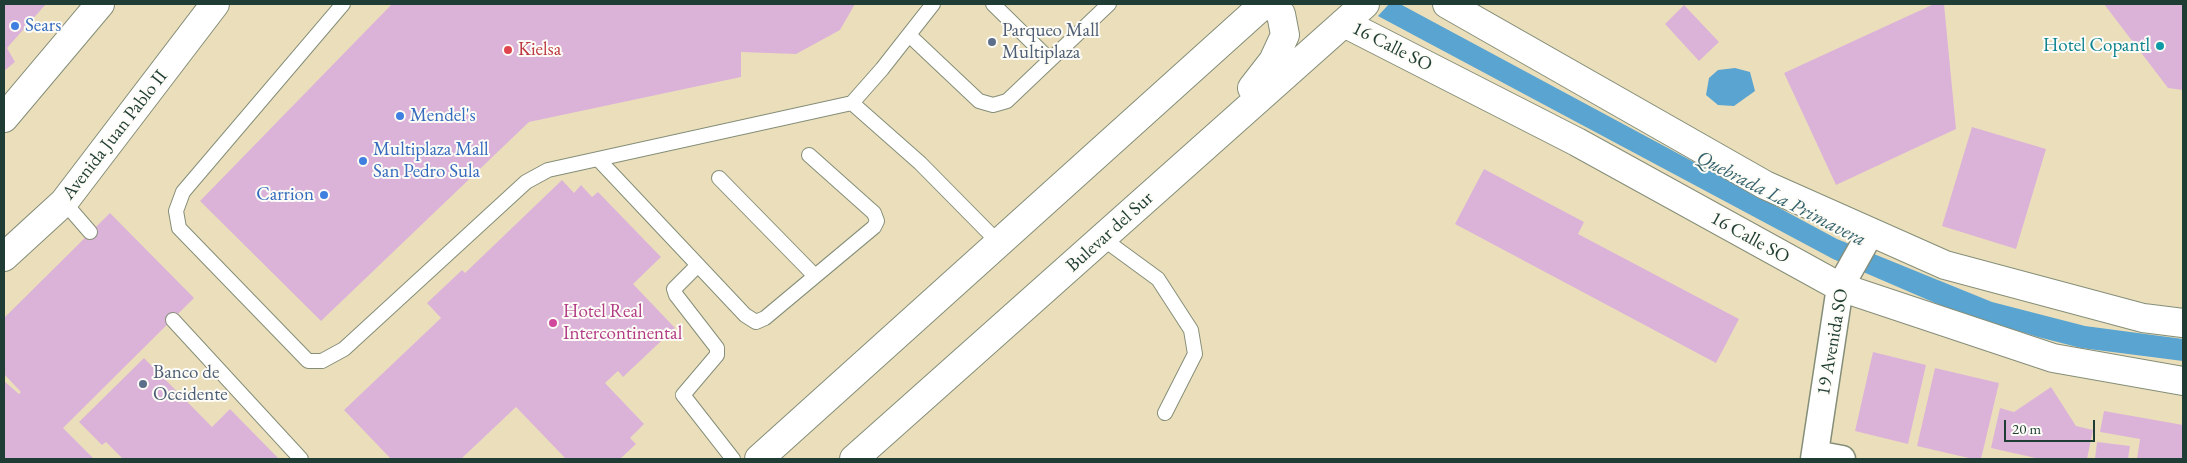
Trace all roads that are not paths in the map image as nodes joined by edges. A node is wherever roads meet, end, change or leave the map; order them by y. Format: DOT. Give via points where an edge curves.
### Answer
graph roads {
  1 [pos="100,4"];
  2 [pos="215,4"];
  3 [pos="344,4"];
  4 [pos="933,4"];
  5 [pos="993,4"];
  6 [pos="1264,4"];
  7 [pos="1271,4"];
  8 [pos="1365,4"];
  9 [pos="1447,4"];
  10 [pos="1105,5"];
  11 [pos="1341,13"];
  12 [pos="909,34"];
  13 [pos="1050,60"];
  14 [pos="852,103"];
  15 [pos="4,118"];
  16 [pos="1206,146"];
  17 [pos="809,155"];
  18 [pos="598,159"];
  19 [pos="720,178"];
  20 [pos="64,202"];
  21 [pos="90,232"];
  22 [pos="1870,234"];
  23 [pos="1102,238"];
  24 [pos="998,242"];
  25 [pos="4,257"];
  26 [pos="698,265"];
  27 [pos="815,276"];
  28 [pos="1842,284"];
  29 [pos="173,320"];
  30 [pos="2183,323"];
  31 [pos="2183,381"];
  32 [pos="1165,413"];
  33 [pos="1814,456"];
  34 [pos="301,459"];
  35 [pos="733,459"];
  36 [pos="759,459"];
  37 [pos="854,459"];
  38 [pos="1842,459"];
  1 -- 15 [label="main road"];
  2 -- 20 [label="main road, Avenida Juan Pablo II"];
  3 -- 18 [label="lane" via="183,192 176,211 178,228 308,361 322,361 344,349 526,182 548,170"];
  4 -- 12 [label="lane"];
  5 -- 13 [label="lane"];
  6 -- 24 [label="main road"];
  7 -- 16 [label="main road" via="1282,14 1285,35 1274,61"];
  8 -- 11 [label="main road, Bulevar del Sur"];
  9 -- 22 [label="main road" via="1765,185"];
  10 -- 13 [label="lane"];
  11 -- 16 [label="main road, Bulevar del Sur"];
  11 -- 28 [label="main road, 16 Calle SO"];
  12 -- 13 [label="lane" via="979,101 993,105 1007,101"];
  12 -- 14 [label="lane"];
  14 -- 18 [label="lane"];
  14 -- 24 [label="lane" via="920,163"];
  16 -- 23 [label="main road, Bulevar del Sur"];
  17 -- 27 [label="lane" via="874,213 877,221"];
  18 -- 26 [label="lane"];
  19 -- 27 [label="lane"];
  20 -- 21 [label="lane"];
  20 -- 25 [label="main road, Avenida Juan Pablo II"];
  22 -- 28 [label="street, 19 Avenida SO"];
  22 -- 30 [label="main road" via="1944,265 2143,318"];
  23 -- 32 [label="lane" via="1158,279 1191,330 1195,354"];
  23 -- 37 [label="main road, Bulevar del Sur"];
  24 -- 36 [label="main road"];
  26 -- 27 [label="lane" via="744,314 756,322"];
  26 -- 35 [label="lane" via="674,289 716,348 717,355 683,395"];
  28 -- 31 [label="main road, 16 Calle SO" via="2053,358"];
  28 -- 33 [label="street, 19 Avenida SO"];
  29 -- 34 [label="lane"];
  33 -- 38 [label="street"];
}
